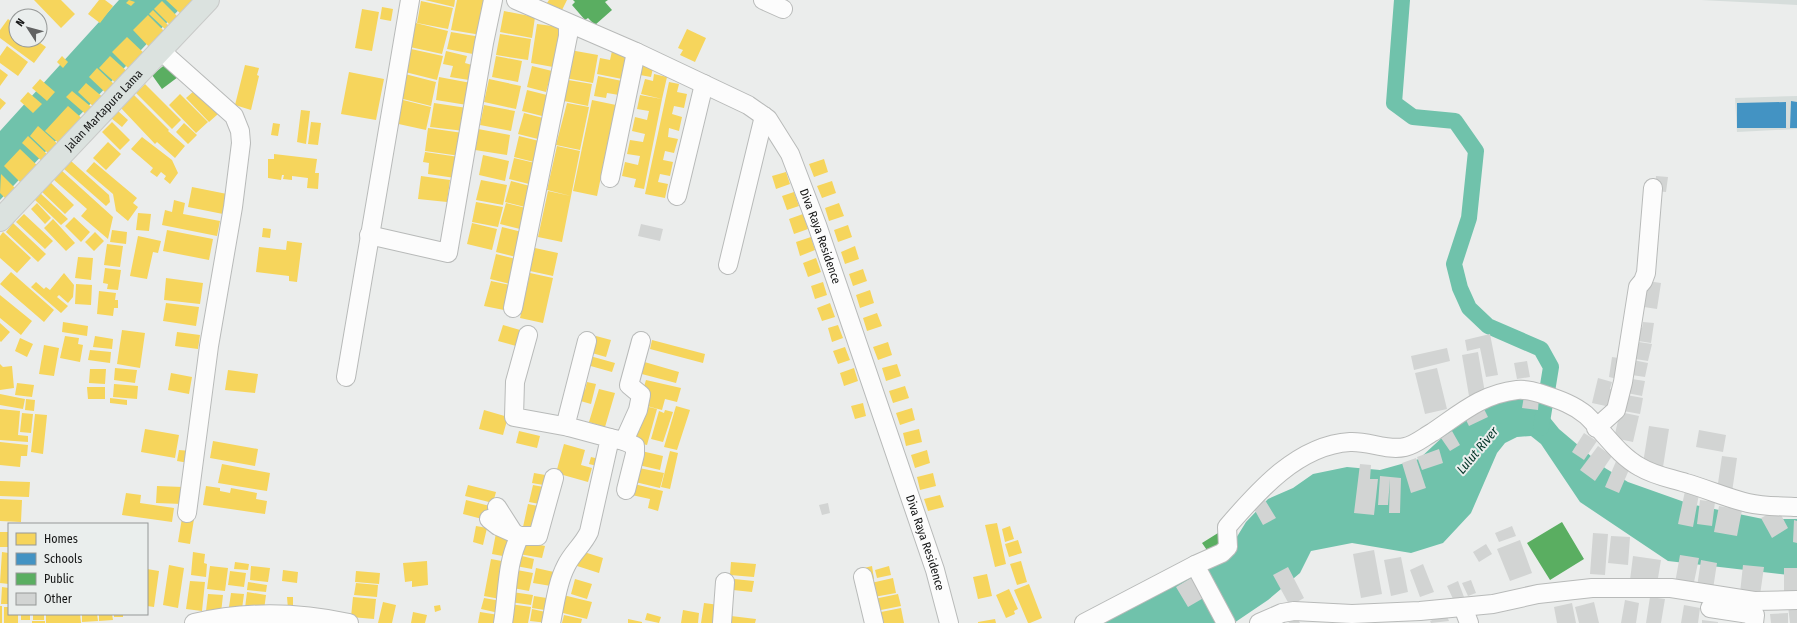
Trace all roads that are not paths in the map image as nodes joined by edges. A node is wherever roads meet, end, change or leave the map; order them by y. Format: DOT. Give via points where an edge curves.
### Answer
graph roads {
  1 [pos="208,0"];
  2 [pos="410,0"];
  3 [pos="493,0"];
  4 [pos="516,0"];
  5 [pos="763,0"];
  6 [pos="783,9"];
  7 [pos="568,24"];
  8 [pos="161,51"];
  9 [pos="636,52"];
  10 [pos="704,84"];
  11 [pos="764,116"];
  12 [pos="610,178"];
  13 [pos="1652,188"];
  14 [pos="677,196"];
  15 [pos="0,220"];
  16 [pos="369,235"];
  17 [pos="728,265"];
  18 [pos="513,308"];
  19 [pos="528,335"];
  20 [pos="587,341"];
  21 [pos="641,341"];
  22 [pos="346,378"];
  23 [pos="569,427"];
  24 [pos="1596,428"];
  25 [pos="617,439"];
  26 [pos="554,478"];
  27 [pos="626,490"];
  28 [pos="1797,506"];
  29 [pos="187,513"];
  30 [pos="493,513"];
  31 [pos="517,534"];
  32 [pos="1196,566"];
  33 [pos="863,577"];
  34 [pos="725,582"];
  35 [pos="1797,600"];
  36 [pos="1710,608"];
  37 [pos="1466,615"];
  38 [pos="1392,618"];
  39 [pos="1354,619"];
  40 [pos="194,623"];
  41 [pos="349,623"];
  42 [pos="503,623"];
  43 [pos="551,623"];
  44 [pos="722,623"];
  45 [pos="874,623"];
  46 [pos="949,623"];
  47 [pos="1084,623"];
  48 [pos="1226,623"];
  49 [pos="1259,623"];
  50 [pos="1754,623"];
  1 -- 8 [label="main road, Jalan Martapura Lama"];
  2 -- 16 [label="street"];
  3 -- 16 [label="street" via="448,253"];
  4 -- 7 [label="street, Diva Raya Residence"];
  5 -- 6 [label="street"];
  7 -- 9 [label="street, Diva Raya Residence"];
  7 -- 18 [label="street" via="567,44"];
  8 -- 15 [label="main road, Jalan Martapura Lama"];
  8 -- 29 [label="street" via="234,116 240,131 241,143 233,207 209,346"];
  9 -- 10 [label="street, Diva Raya Residence"];
  9 -- 12 [label="street"];
  10 -- 11 [label="street, Diva Raya Residence" via="748,105"];
  10 -- 14 [label="street"];
  11 -- 17 [label="street"];
  11 -- 46 [label="street, Diva Raya Residence" via="790,154 817,225 935,570"];
  13 -- 24 [label="street" via="1646,273 1638,287 1623,382 1616,410"];
  16 -- 22 [label="street"];
  19 -- 23 [label="street" via="515,382 514,417"];
  20 -- 23 [label="street" via="566,423"];
  21 -- 25 [label="street" via="629,385 641,395 640,402 638,410"];
  23 -- 25 [label="street"];
  24 -- 28 [label="street" via="1628,459 1663,478 1684,482 1748,503"];
  24 -- 32 [label="street" via="1586,416 1562,400 1529,390 1516,390 1487,397 1471,405 1412,445 1395,449 1351,442 1336,444 1311,453 1290,465 1253,497 1227,527 1228,547"];
  25 -- 27 [label="street" via="635,446"];
  25 -- 43 [label="street" via="589,532 565,566"];
  26 -- 31 [label="street" via="538,536"];
  30 -- 31 [label="street"];
  31 -- 42 [label="street" via="506,587"];
  32 -- 47 [label="street"];
  32 -- 48 [label="street"];
  33 -- 45 [label="street"];
  34 -- 44 [label="street"];
  35 -- 37 [label="street" via="1754,601 1671,588 1592,588 1538,594 1493,604"];
  36 -- 50 [label="street" via="1755,615"];
  37 -- 38 [label="street"];
  38 -- 39 [label="street"];
  39 -- 49 [label="street" via="1294,611"];
  40 -- 41 [label="street" via="221,616 300,615"];
}
